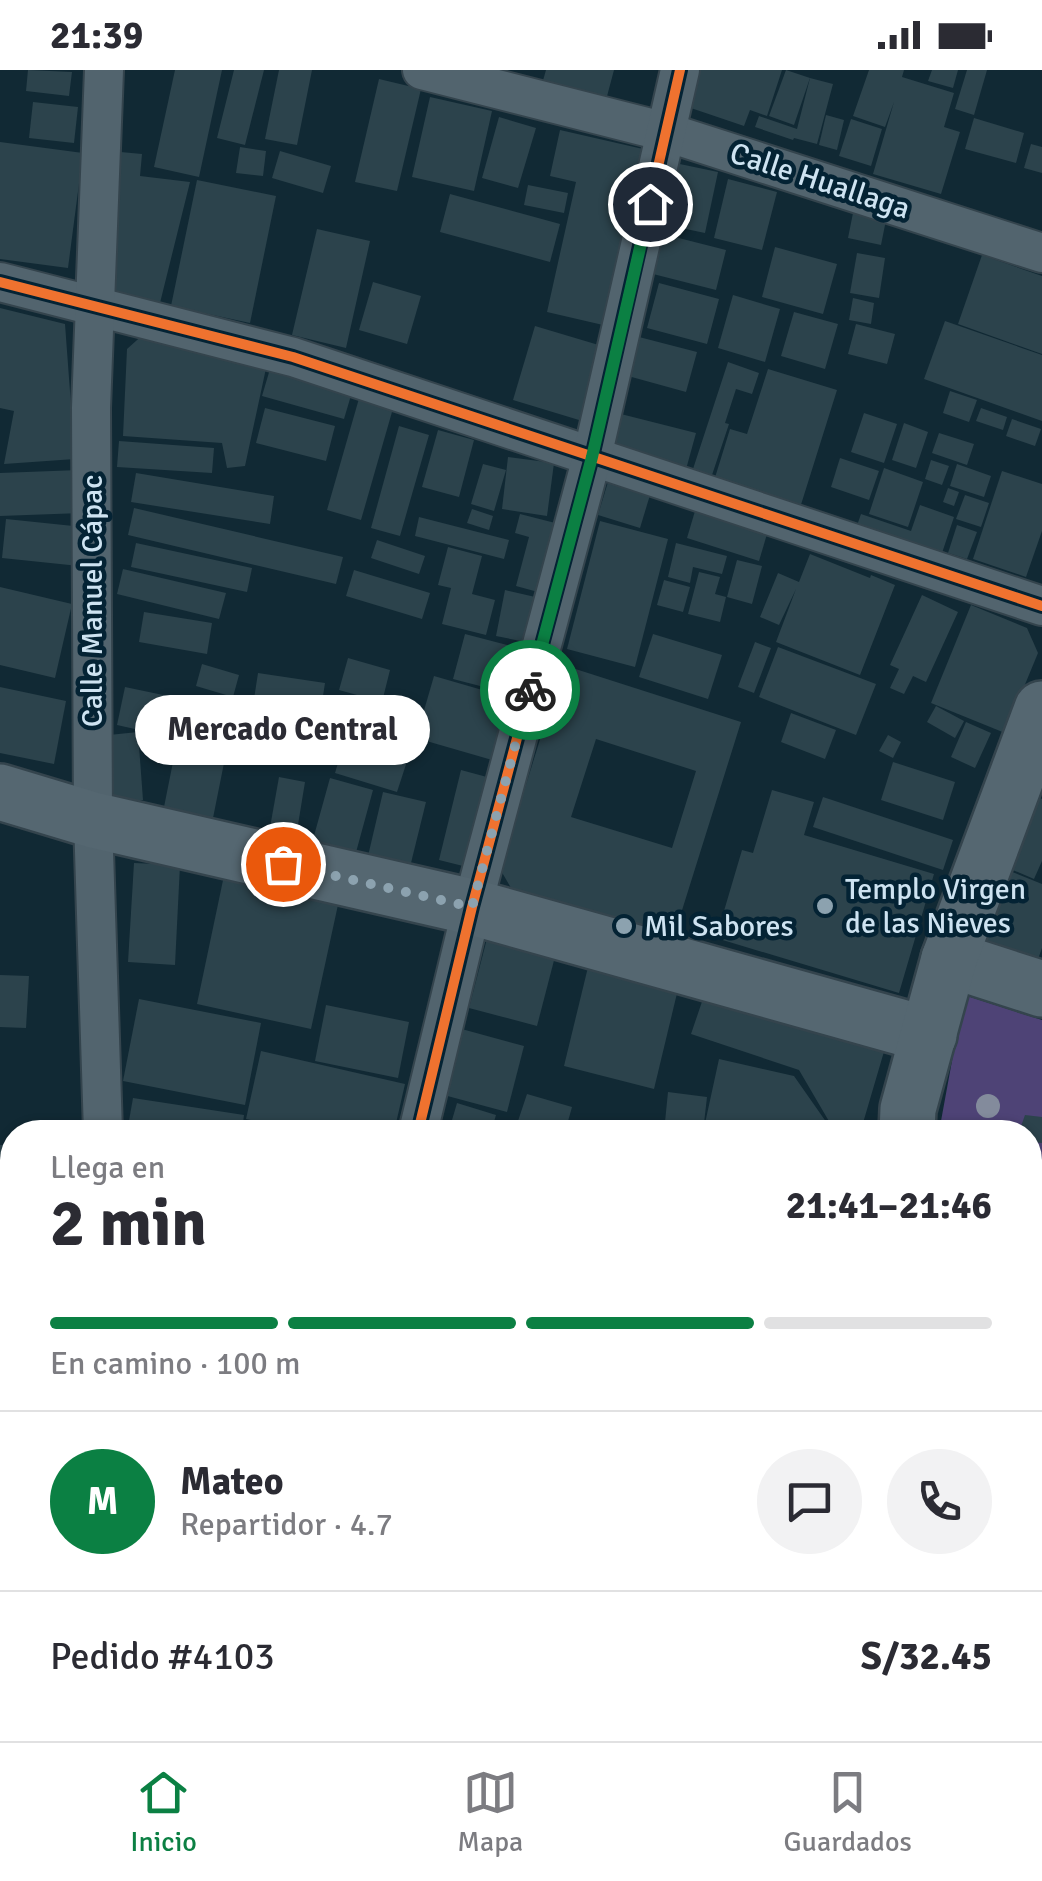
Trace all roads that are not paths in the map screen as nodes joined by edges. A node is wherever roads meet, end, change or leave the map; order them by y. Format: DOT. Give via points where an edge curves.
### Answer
graph roads {
  1 [pos="104,70"];
  2 [pos="422,70"];
  3 [pos="680,70"];
  4 [pos="666,132"];
  5 [pos="1042,253"];
  6 [pos="0,282"];
  7 [pos="95,306"];
  8 [pos="592,457"];
  9 [pos="1042,606"];
  10 [pos="1042,709"];
  11 [pos="0,792"];
  12 [pos="94,820"];
  13 [pos="472,907"];
  14 [pos="949,959"];
  15 [pos="1042,988"];
  16 [pos="929,1036"];
  17 [pos="103,1120"];
  18 [pos="421,1120"];
  19 [pos="908,1120"];
  1 -- 7 [label="street, Calle Manuel Cápac"];
  2 -- 4 [label="street, Calle Huallaga"];
  3 -- 4 [label="street"];
  4 -- 5 [label="street, Calle Huallaga"];
  4 -- 8 [label="street"];
  6 -- 7 [label="street"];
  7 -- 8 [label="street" via="293,357"];
  7 -- 12 [label="street, Calle Manuel Cápac"];
  8 -- 9 [label="street"];
  8 -- 13 [label="street"];
  10 -- 14 [label="street"];
  11 -- 12 [label="street"];
  12 -- 13 [label="street"];
  12 -- 17 [label="street, Calle Manuel Cápac"];
  13 -- 16 [label="street"];
  13 -- 18 [label="street"];
  14 -- 15 [label="street"];
  14 -- 16 [label="street"];
  16 -- 19 [label="street"];
}
